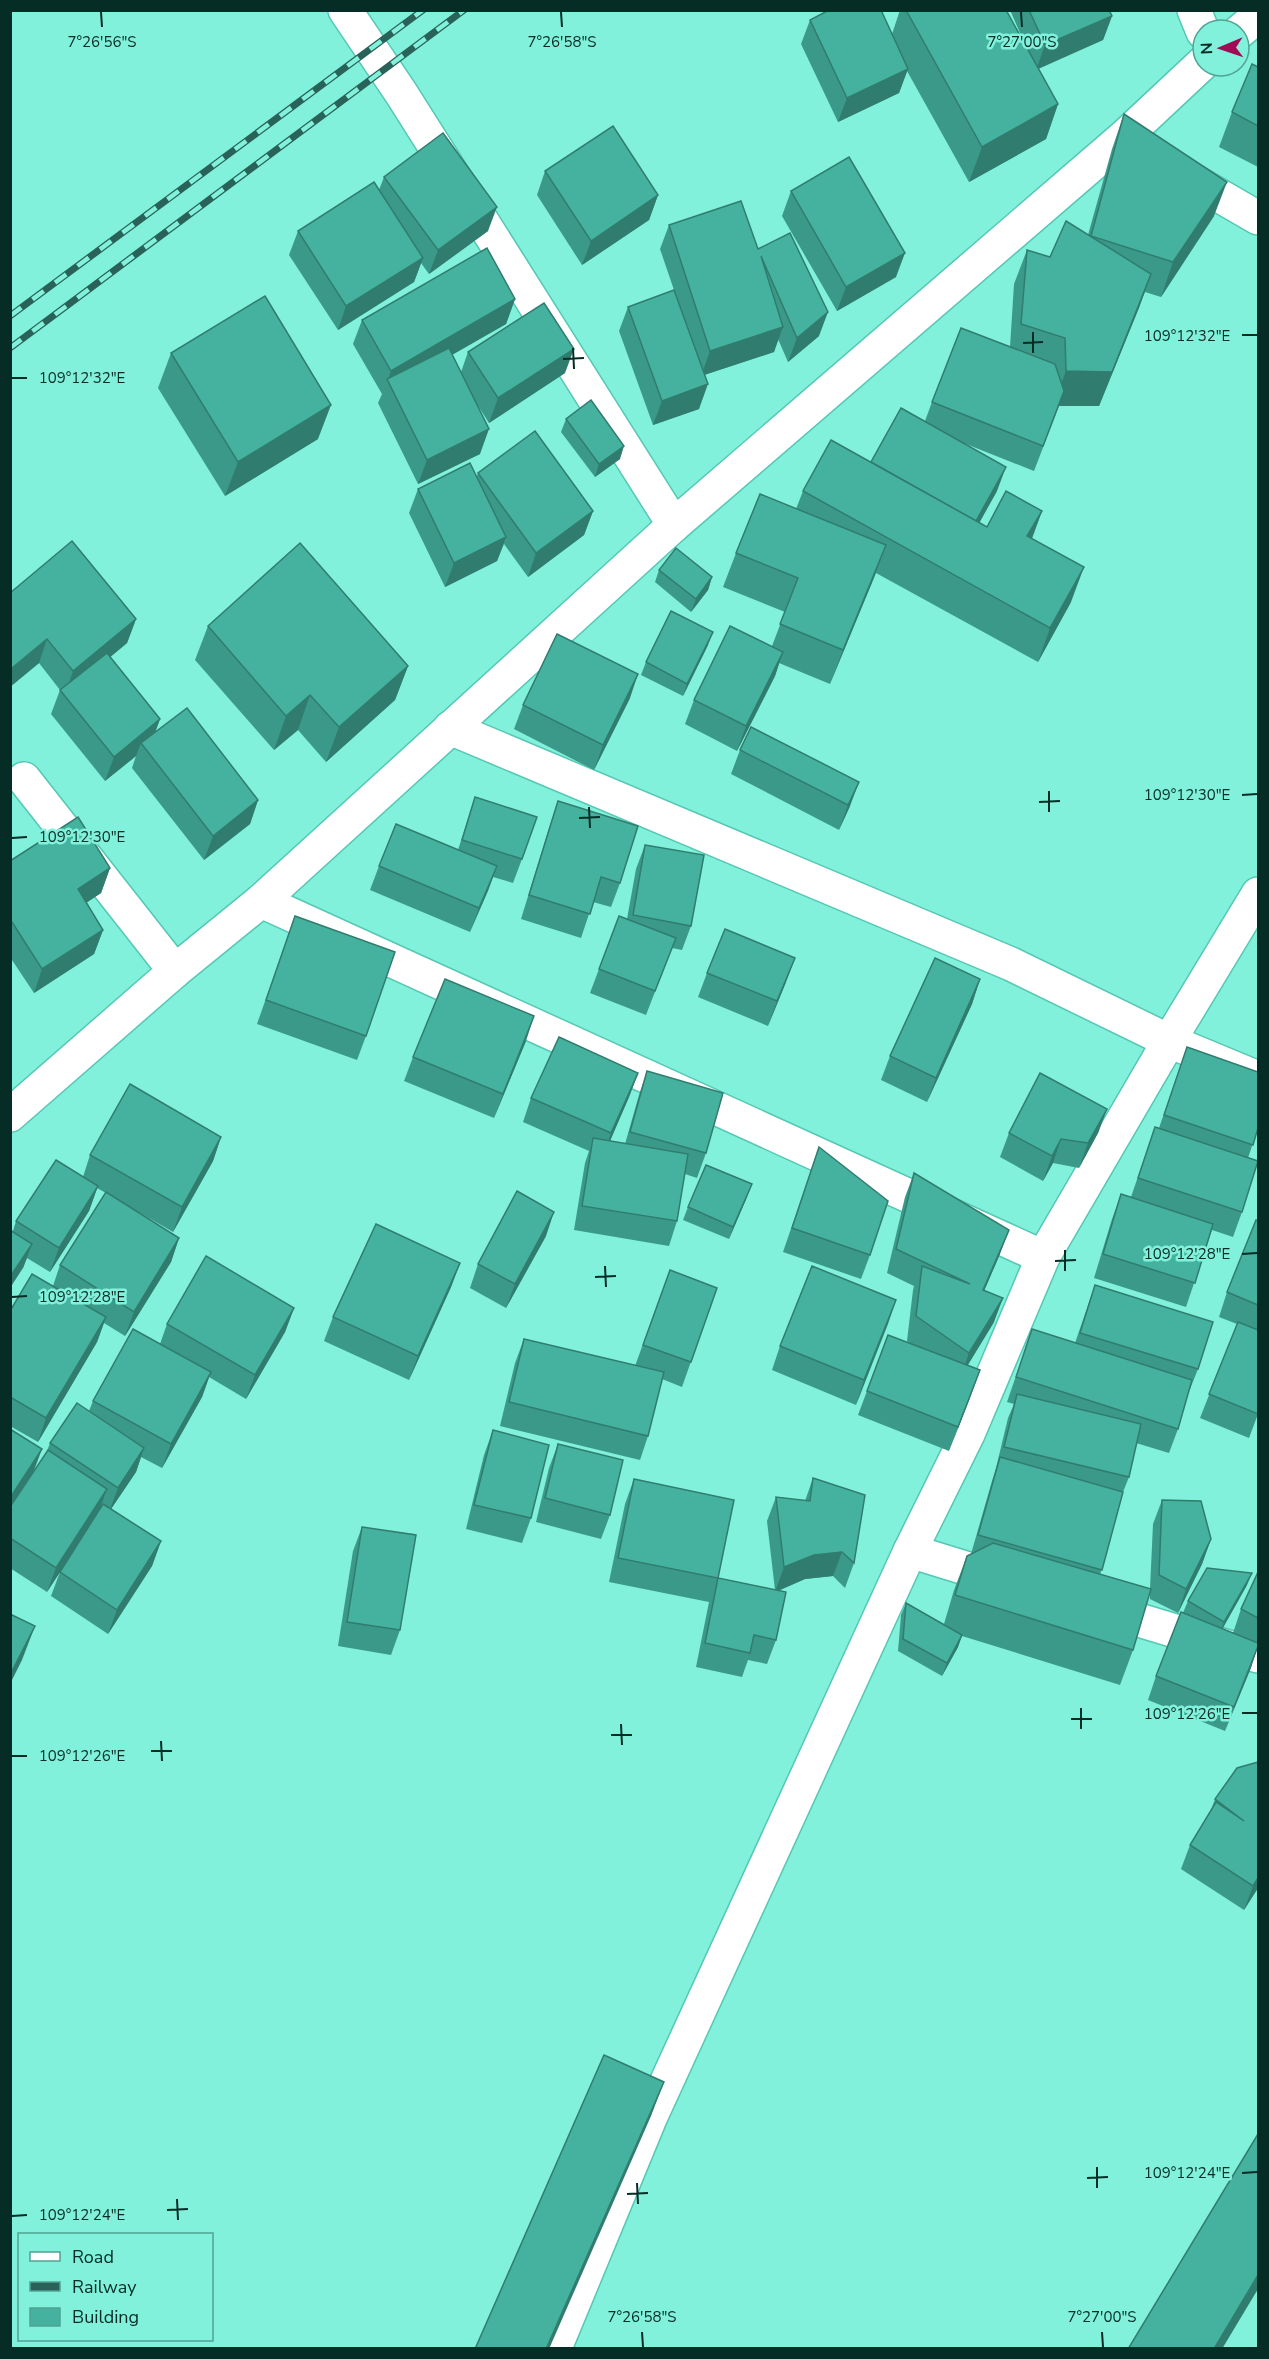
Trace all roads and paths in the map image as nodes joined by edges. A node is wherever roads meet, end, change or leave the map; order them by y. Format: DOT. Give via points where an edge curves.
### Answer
graph roads {
  1 [pos="345,10"];
  2 [pos="1191,74"];
  3 [pos="1124,137"];
  4 [pos="1258,218"];
  5 [pos="674,525"];
  6 [pos="450,728"];
  7 [pos="24,779"];
  8 [pos="1258,894"];
  9 [pos="261,901"];
  10 [pos="175,971"];
  11 [pos="1169,1041"];
  12 [pos="1258,1078"];
  13 [pos="10,1115"];
  14 [pos="1043,1257"];
  15 [pos="910,1551"];
  16 [pos="1034,1588"];
  17 [pos="1068,1599"];
  18 [pos="1258,1656"];
  19 [pos="555,2349"];
  1 -- 5 [label="street"];
  2 -- 3 [label="street"];
  3 -- 4 [label="street"];
  3 -- 5 [label="street"];
  5 -- 6 [label="street"];
  6 -- 9 [label="street"];
  6 -- 11 [label="street" via="1011,964"];
  7 -- 10 [label="street"];
  8 -- 11 [label="street"];
  9 -- 10 [label="street"];
  9 -- 14 [label="street"];
  10 -- 13 [label="street"];
  11 -- 12 [label="street"];
  11 -- 14 [label="street"];
  14 -- 15 [label="street" via="968,1434"];
  15 -- 16 [label="street"];
  15 -- 19 [label="street" via="651,2116"];
  17 -- 18 [label="street"];
}
